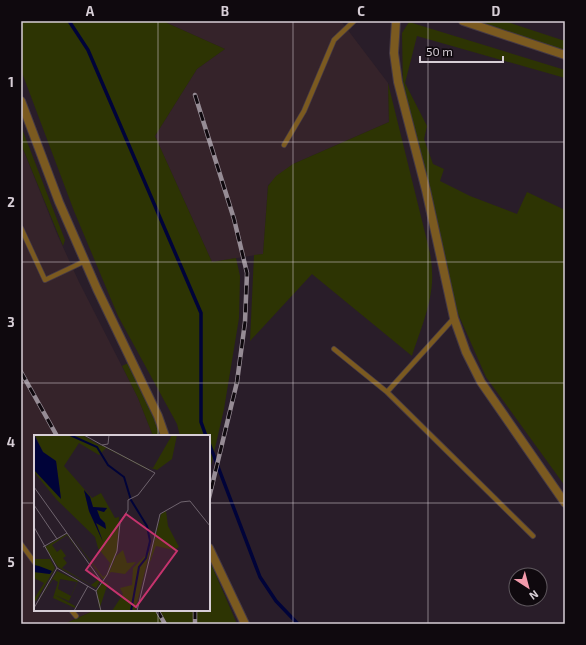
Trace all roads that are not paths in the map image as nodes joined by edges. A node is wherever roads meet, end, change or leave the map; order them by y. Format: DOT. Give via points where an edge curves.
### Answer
graph roads {
  1 [pos="354,21"];
  2 [pos="396,21"];
  3 [pos="463,21"];
  4 [pos="565,55"];
  5 [pos="21,101"];
  6 [pos="284,145"];
  7 [pos="21,228"];
  8 [pos="85,261"];
  9 [pos="454,318"];
  10 [pos="334,349"];
  11 [pos="387,392"];
  12 [pos="165,435"];
  13 [pos="565,503"];
  14 [pos="533,536"];
  15 [pos="21,544"];
  16 [pos="210,550"];
  17 [pos="34,562"];
  18 [pos="72,611"];
  19 [pos="76,616"];
  20 [pos="245,624"];
  1 -- 6 [label="lane" via="334,40 304,111"];
  2 -- 9 [label="street" via="394,53 398,82 426,190"];
  3 -- 4 [label="street"];
  5 -- 8 [label="street" via="59,202"];
  7 -- 8 [label="lane" via="45,280"];
  8 -- 12 [label="street"];
  9 -- 11 [label="lane"];
  9 -- 13 [label="street" via="466,352 481,382"];
  10 -- 11 [label="lane"];
  11 -- 14 [label="lane"];
  15 -- 17 [label="lane"];
  16 -- 20 [label="street"];
  18 -- 19 [label="lane"];
}
